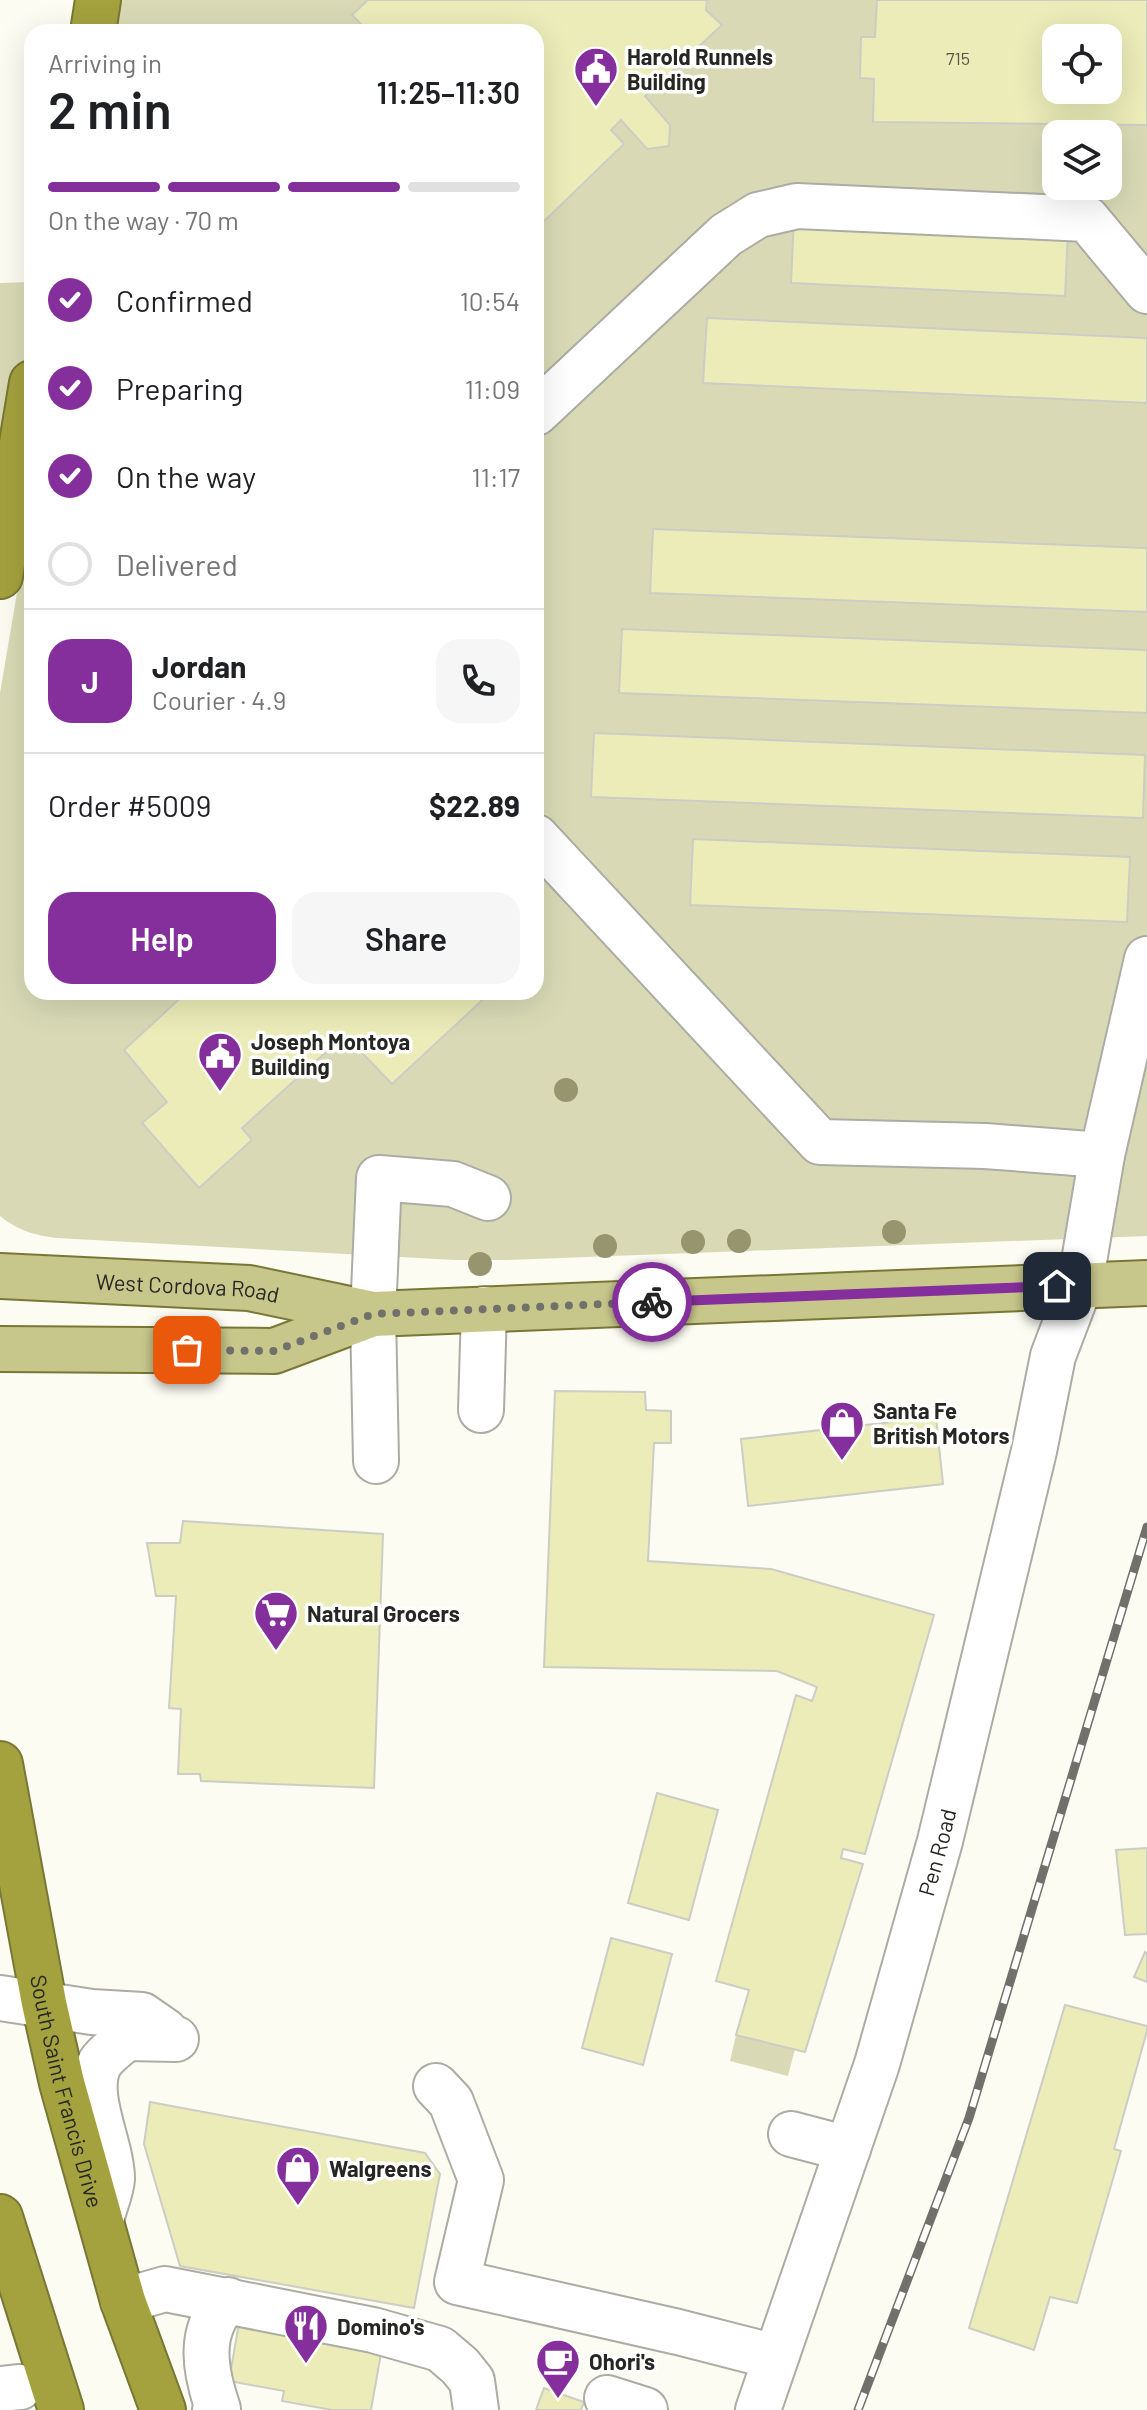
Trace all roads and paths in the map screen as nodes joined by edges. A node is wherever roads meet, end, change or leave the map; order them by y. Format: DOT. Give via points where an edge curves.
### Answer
graph roads {
  1 [pos="98,0"];
  2 [pos="94,24"];
  3 [pos="1147,291"];
  4 [pos="544,406"];
  5 [pos="24,431"];
  6 [pos="0,576"];
  7 [pos="544,846"];
  8 [pos="1147,959"];
  9 [pos="1102,1155"];
  10 [pos="488,1198"];
  11 [pos="0,1276"];
  12 [pos="1147,1283"];
  13 [pos="1080,1285"];
  14 [pos="484,1309"];
  15 [pos="373,1314"];
  16 [pos="0,1349"];
  17 [pos="481,1410"];
  18 [pos="376,1461"];
  19 [pos="0,1764"];
  20 [pos="0,1998"];
  21 [pos="44,2003"];
  22 [pos="436,2086"];
  23 [pos="791,2134"];
  24 [pos="848,2149"];
  25 [pos="0,2217"];
  26 [pos="101,2220"];
  27 [pos="228,2300"];
  28 [pos="123,2301"];
  29 [pos="776,2357"];
  30 [pos="61,2410"];
  31 [pos="163,2410"];
  32 [pos="216,2410"];
  33 [pos="476,2410"];
  34 [pos="758,2410"];
  1 -- 2 [label="highway"];
  3 -- 4 [label="street" via="1087,219 797,206 758,215 726,235"];
  5 -- 6 [label="highway"];
  7 -- 9 [label="street" via="820,1142"];
  8 -- 9 [label="street, Pen Road"];
  9 -- 13 [label="street, Pen Road"];
  10 -- 15 [label="street" via="453,1184 379,1178"];
  11 -- 15 [label="main road, West Cordova Road" via="249,1288"];
  12 -- 13 [label="main road, West Cordova Road"];
  13 -- 14 [label="main road, West Cordova Road"];
  13 -- 24 [label="street, Pen Road" via="1053,1356 940,1841"];
  14 -- 15 [label="main road, West Cordova Road"];
  14 -- 17 [label="street"];
  15 -- 16 [label="main road, West Cordova Road" via="274,1351"];
  15 -- 18 [label="street"];
  19 -- 21 [label="highway, South Saint Francis Drive"];
  20 -- 21 [label="street"];
  21 -- 26 [label="highway, South Saint Francis Drive"];
  21 -- 26 [label="street" via="142,2015 176,2039 127,2038 101,2061 95,2095 112,2180"];
  22 -- 29 [label="street" via="451,2102 481,2180 457,2282"];
  23 -- 24 [label="street"];
  24 -- 29 [label="street, Pen Road"];
  25 -- 30 [label="highway"];
  26 -- 28 [label="highway, South Saint Francis Drive"];
  27 -- 28 [label="street" via="165,2289"];
  27 -- 32 [label="street" via="215,2313 207,2342 207,2377"];
  27 -- 33 [label="street" via="440,2349 472,2381"];
  28 -- 31 [label="highway, South Saint Francis Drive"];
  29 -- 34 [label="street, Pen Road"];
}
